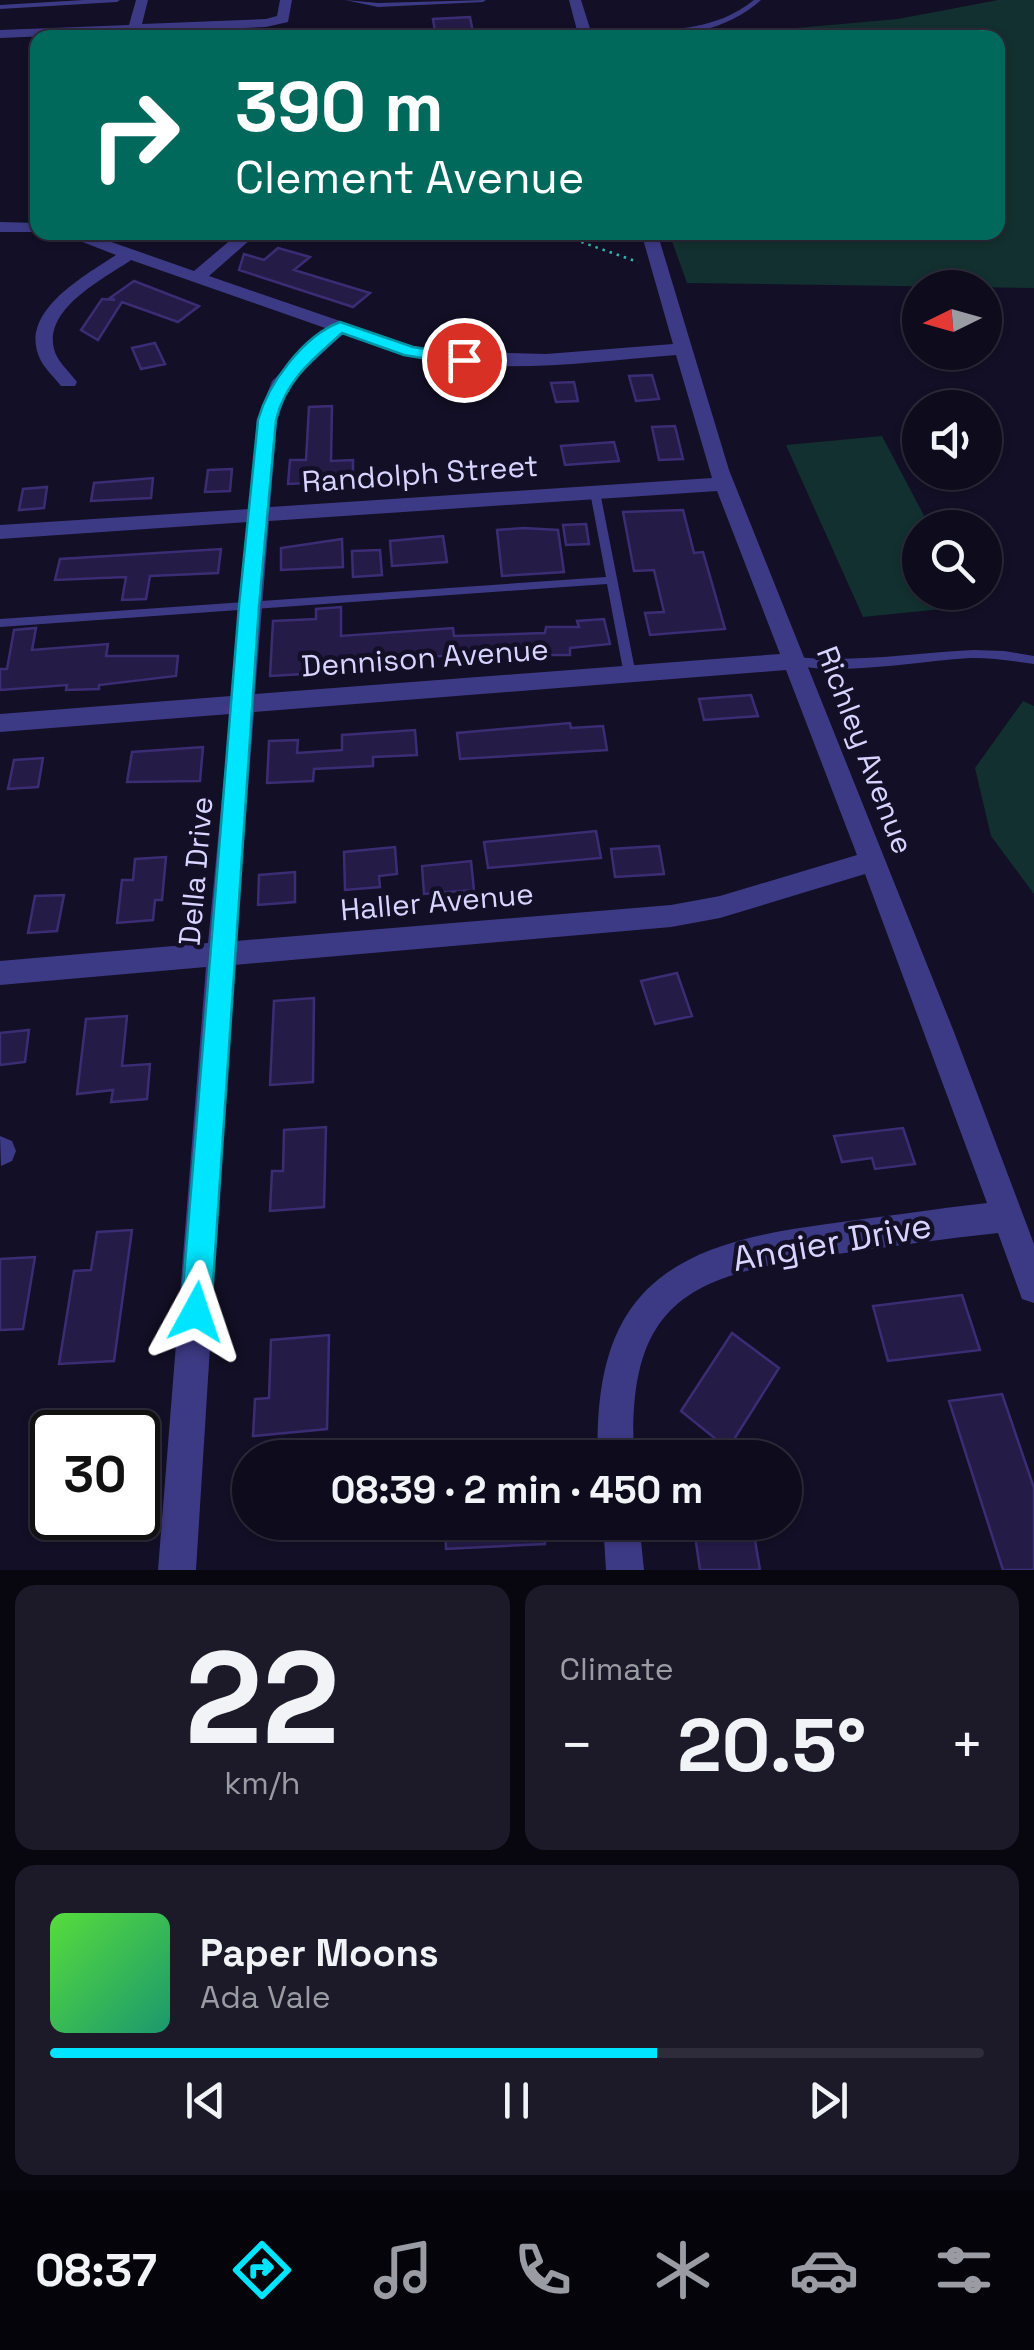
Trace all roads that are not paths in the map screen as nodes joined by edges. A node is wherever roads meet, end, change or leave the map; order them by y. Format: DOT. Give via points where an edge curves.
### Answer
graph roads {
  1 [pos="80,0"];
  2 [pos="118,0"];
  3 [pos="142,0"];
  4 [pos="286,0"];
  5 [pos="348,0"];
  6 [pos="483,0"];
  7 [pos="575,0"];
  8 [pos="758,0"];
  9 [pos="0,7"];
  10 [pos="134,30"];
  11 [pos="181,30"];
  12 [pos="584,30"];
  13 [pos="691,30"];
  14 [pos="0,34"];
  15 [pos="30,34"];
  16 [pos="0,227"];
  17 [pos="30,228"];
  18 [pos="89,240"];
  19 [pos="242,240"];
  20 [pos="651,240"];
  21 [pos="130,254"];
  22 [pos="198,277"];
  23 [pos="340,326"];
  24 [pos="682,348"];
  25 [pos="68,382"];
  26 [pos="725,484"];
  27 [pos="595,492"];
  28 [pos="258,514"];
  29 [pos="0,532"];
  30 [pos="612,580"];
  31 [pos="249,606"];
  32 [pos="0,623"];
  33 [pos="1034,660"];
  34 [pos="795,661"];
  35 [pos="630,675"];
  36 [pos="241,704"];
  37 [pos="0,723"];
  38 [pos="873,861"];
  39 [pos="221,952"];
  40 [pos="0,973"];
  41 [pos="1007,1216"];
  42 [pos="1034,1287"];
  43 [pos="614,1440"];
  44 [pos="622,1540"];
  45 [pos="176,1570"];
  46 [pos="625,1570"];
  1 -- 2 [label="lane"];
  1 -- 9 [label="lane"];
  3 -- 10 [label="street"];
  4 -- 11 [label="street" via="278,22"];
  5 -- 6 [label="lane"];
  7 -- 12 [label="street"];
  8 -- 13 [label="lane" via="740,18"];
  14 -- 15 [label="street"];
  16 -- 17 [label="street"];
  18 -- 21 [label="street"];
  19 -- 22 [label="street"];
  20 -- 24 [label="street, Richley Avenue"];
  21 -- 22 [label="street"];
  21 -- 25 [label="street" via="64,302 44,330 46,360"];
  22 -- 23 [label="street"];
  23 -- 24 [label="street" via="410,351 464,360"];
  23 -- 28 [label="street, Della Drive" via="295,366 274,396"];
  24 -- 26 [label="street, Richley Avenue"];
  26 -- 27 [label="street, Randolph Street"];
  26 -- 34 [label="street, Richley Avenue"];
  27 -- 28 [label="street, Randolph Street"];
  27 -- 30 [label="lane"];
  28 -- 29 [label="street, Randolph Street"];
  28 -- 31 [label="street, Della Drive"];
  30 -- 31 [label="lane"];
  30 -- 35 [label="lane"];
  31 -- 32 [label="lane"];
  31 -- 36 [label="street, Della Drive"];
  33 -- 34 [label="lane" via="974,651 830,667"];
  34 -- 35 [label="street, Dennison Avenue"];
  34 -- 38 [label="street, Richley Avenue"];
  35 -- 36 [label="street, Dennison Avenue"];
  36 -- 37 [label="street, Dennison Avenue"];
  36 -- 39 [label="street, Della Drive"];
  38 -- 39 [label="street, Haller Avenue" via="696,912"];
  38 -- 41 [label="street, Richley Avenue"];
  39 -- 40 [label="street, Haller Avenue"];
  39 -- 45 [label="street, Della Drive"];
  41 -- 42 [label="street, Richley Avenue"];
  41 -- 43 [label="street, Angier Drive" via="756,1250 689,1274 664,1294 626,1350"];
  44 -- 46 [label="street"];
}
